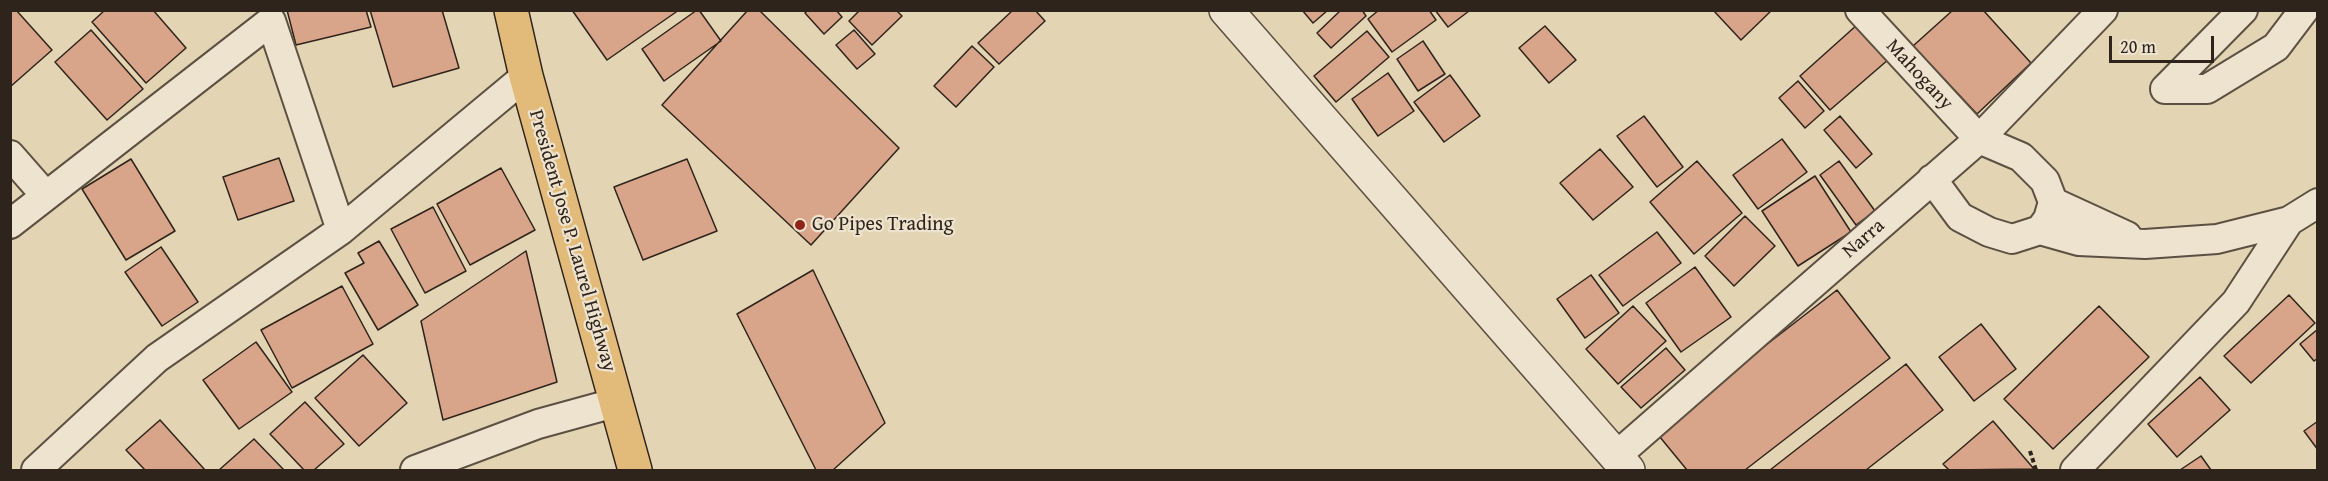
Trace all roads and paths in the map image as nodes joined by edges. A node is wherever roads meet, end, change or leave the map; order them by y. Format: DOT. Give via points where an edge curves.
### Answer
graph roads {
  1 [pos="511,10"];
  2 [pos="1226,10"];
  3 [pos="1860,10"];
  4 [pos="2103,10"];
  5 [pos="2243,10"];
  6 [pos="2304,10"];
  7 [pos="526,76"];
  8 [pos="1979,139"];
  9 [pos="10,154"];
  10 [pos="1932,179"];
  11 [pos="46,196"];
  12 [pos="2053,202"];
  13 [pos="2318,202"];
  14 [pos="2289,221"];
  15 [pos="10,224"];
  16 [pos="341,230"];
  17 [pos="2040,230"];
  18 [pos="2145,244"];
  19 [pos="618,402"];
  20 [pos="2030,452"];
  21 [pos="1622,464"];
  22 [pos="36,471"];
  23 [pos="415,471"];
  24 [pos="635,471"];
  25 [pos="2036,471"];
  26 [pos="2075,471"];
  1 -- 7 [label="highway, President Jose P. Laurel Highway"];
  2 -- 21 [label="street"];
  3 -- 8 [label="street, Mahogany"];
  4 -- 8 [label="street, Narra"];
  5 -- 6 [label="street" via="2165,89 2207,89 2276,47"];
  7 -- 16 [label="street"];
  7 -- 19 [label="highway, President Jose P. Laurel Highway"];
  8 -- 10 [label="street, Narra"];
  8 -- 12 [label="street" via="2021,157 2045,181"];
  9 -- 11 [label="street"];
  10 -- 17 [label="street" via="1960,217 1989,232 2012,239"];
  10 -- 21 [label="street, Narra"];
  11 -- 15 [label="street"];
  11 -- 16 [label="street" via="271,21"];
  12 -- 17 [label="street"];
  12 -- 18 [label="street"];
  13 -- 14 [label="street"];
  14 -- 18 [label="street" via="2217,239"];
  14 -- 26 [label="street" via="2236,302"];
  16 -- 22 [label="street" via="157,358"];
  17 -- 18 [label="street" via="2079,241"];
  19 -- 23 [label="street" via="538,424"];
  19 -- 24 [label="highway, President Jose P. Laurel Highway"];
  20 -- 25 [label="path"];
}
